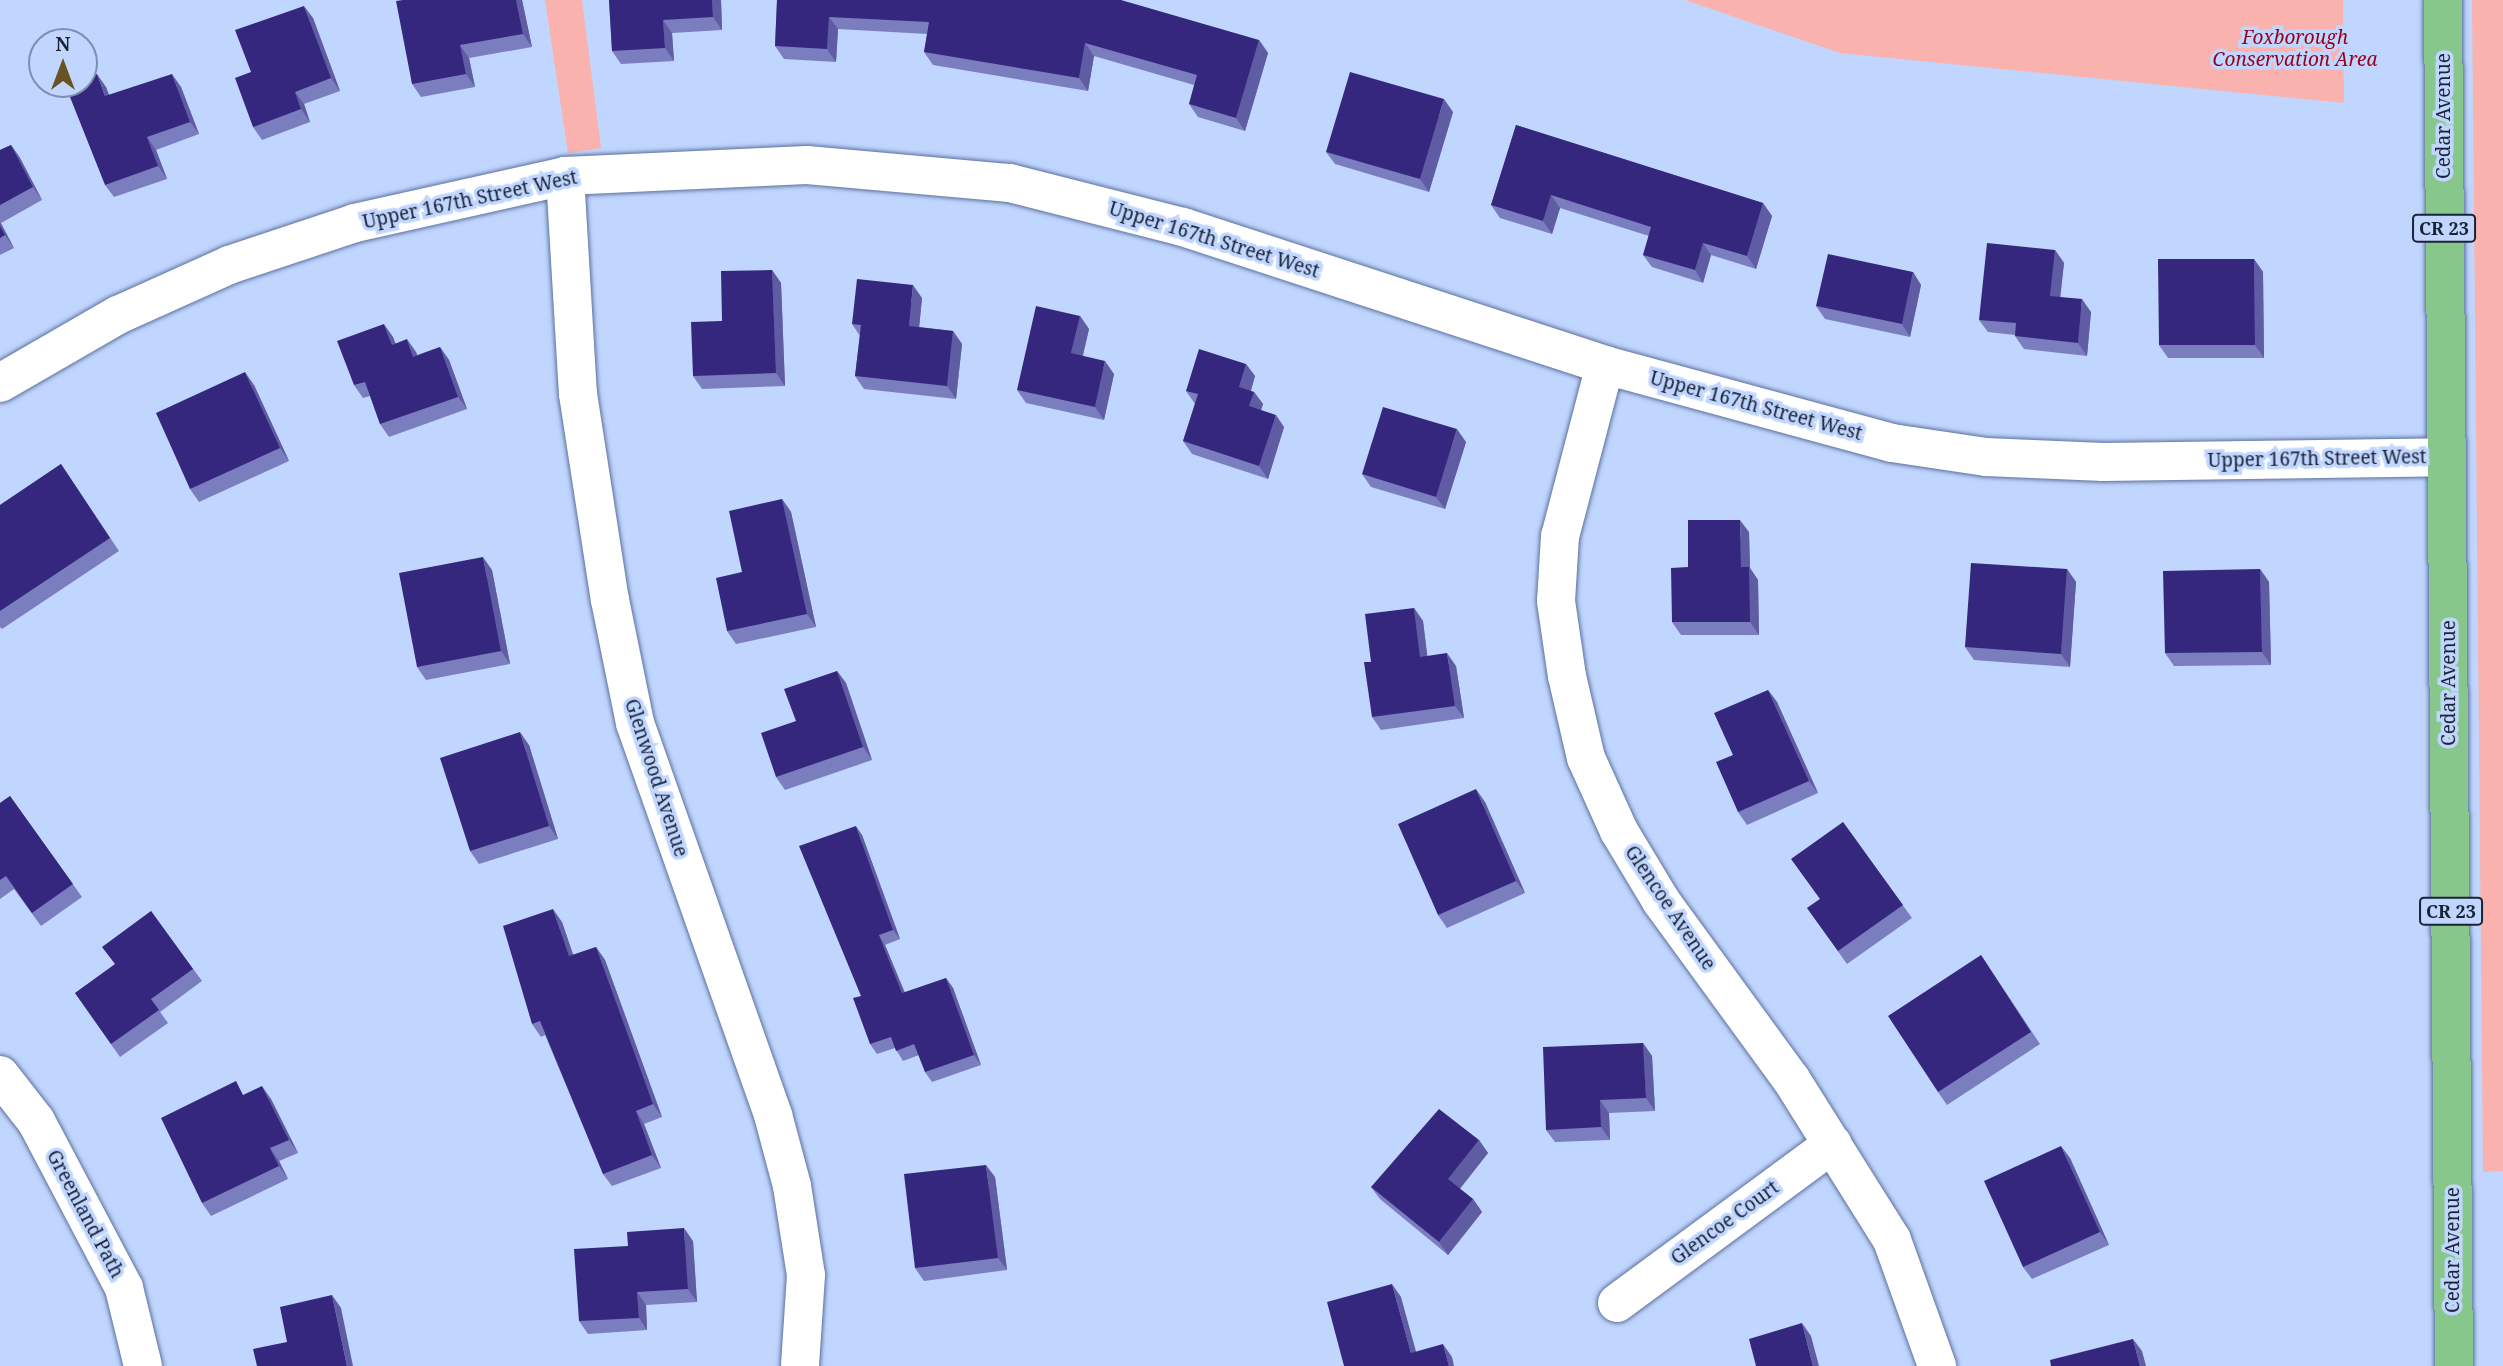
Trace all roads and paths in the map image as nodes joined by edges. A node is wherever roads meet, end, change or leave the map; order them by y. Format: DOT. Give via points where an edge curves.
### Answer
graph roads {
  1 [pos="2443,0"];
  2 [pos="565,176"];
  3 [pos="1605,365"];
  4 [pos="0,383"];
  5 [pos="2447,457"];
  6 [pos="0,1075"];
  7 [pos="1833,1144"];
  8 [pos="1617,1303"];
  9 [pos="143,1366"];
  10 [pos="800,1366"];
  11 [pos="1937,1366"];
  12 [pos="2454,1366"];
  1 -- 5 [label="main road, Cedar Avenue / CR 23"];
  2 -- 3 [label="street, Upper 167th Street West" via="807,165 1010,183 1183,228"];
  2 -- 4 [label="street, Upper 167th Street West" via="355,223 229,265 118,315"];
  2 -- 10 [label="street, Glenwood Avenue" via="578,394 612,612 635,723 773,1115 792,1186 806,1275"];
  3 -- 5 [label="street, Upper 167th Street West" via="1812,424 1892,443 1986,457 2103,463"];
  3 -- 7 [label="street, Glencoe Avenue" via="1560,536 1556,601 1586,758 1619,831 1661,901"];
  5 -- 12 [label="main road, Cedar Avenue / CR 23"];
  6 -- 9 [label="street, Greenland Path" via="36,1121 124,1288"];
  7 -- 8 [label="street, Glencoe Court"];
  7 -- 11 [label="street, Glencoe Avenue" via="1892,1240"];
}
